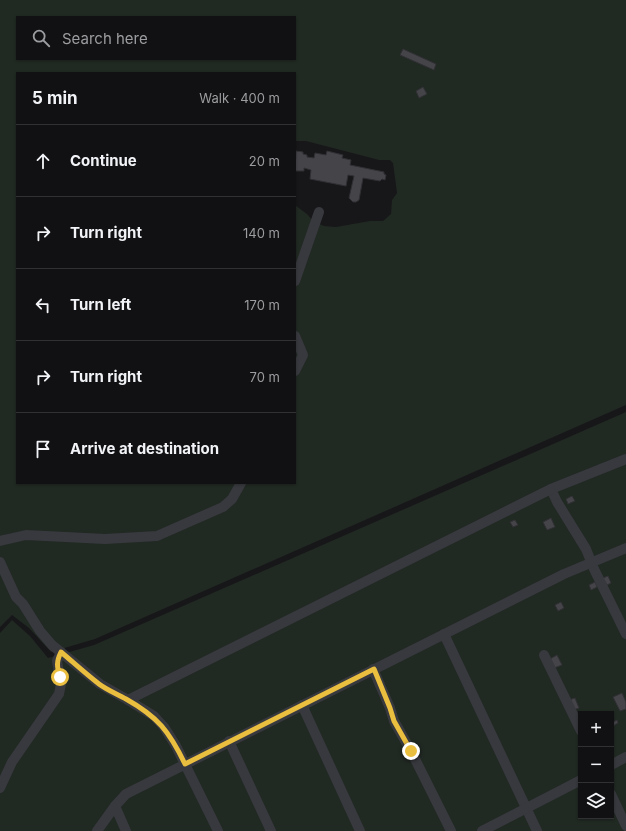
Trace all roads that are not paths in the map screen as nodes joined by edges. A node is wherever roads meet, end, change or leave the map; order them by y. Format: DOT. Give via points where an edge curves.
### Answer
graph roads {
  1 [pos="319,212"];
  2 [pos="296,278"];
  3 [pos="296,338"];
  4 [pos="296,369"];
  5 [pos="626,459"];
  6 [pos="240,484"];
  7 [pos="551,489"];
  8 [pos="0,541"];
  9 [pos="626,548"];
  10 [pos="0,562"];
  11 [pos="590,562"];
  12 [pos="444,634"];
  13 [pos="626,634"];
  14 [pos="61,652"];
  15 [pos="544,655"];
  16 [pos="374,669"];
  17 [pos="128,700"];
  18 [pos="302,705"];
  19 [pos="578,725"];
  20 [pos="229,741"];
  21 [pos="626,757"];
  22 [pos="614,763"];
  23 [pos="185,764"];
  24 [pos="578,782"];
  25 [pos="0,788"];
  26 [pos="614,800"];
  27 [pos="115,806"];
  28 [pos="526,808"];
  29 [pos="626,826"];
  30 [pos="97,831"];
  31 [pos="126,831"];
  32 [pos="218,831"];
  33 [pos="271,831"];
  34 [pos="360,831"];
  35 [pos="450,831"];
  36 [pos="482,831"];
  37 [pos="537,831"];
  1 -- 2 [label="lane"];
  3 -- 4 [label="lane" via="303,355"];
  5 -- 7 [label="lane"];
  6 -- 8 [label="lane" via="232,499 223,507 157,536 105,539 26,535"];
  7 -- 11 [label="lane" via="580,537"];
  7 -- 17 [label="lane"];
  9 -- 11 [label="lane"];
  10 -- 14 [label="lane" via="16,597 40,631"];
  11 -- 12 [label="lane"];
  11 -- 13 [label="lane"];
  12 -- 16 [label="lane"];
  12 -- 28 [label="lane"];
  14 -- 17 [label="lane" via="100,684"];
  14 -- 25 [label="lane" via="57,661 61,684 59,694 12,762"];
  15 -- 19 [label="lane"];
  16 -- 18 [label="lane"];
  16 -- 35 [label="lane" via="394,721"];
  17 -- 23 [label="lane" via="154,716 164,727"];
  18 -- 20 [label="lane"];
  18 -- 34 [label="lane"];
  20 -- 23 [label="lane"];
  20 -- 33 [label="lane"];
  21 -- 22 [label="lane"];
  23 -- 27 [label="lane" via="126,794"];
  23 -- 32 [label="lane"];
  24 -- 28 [label="lane"];
  26 -- 29 [label="lane"];
  27 -- 30 [label="lane"];
  27 -- 31 [label="lane"];
  28 -- 36 [label="lane"];
  28 -- 37 [label="lane"];
}
